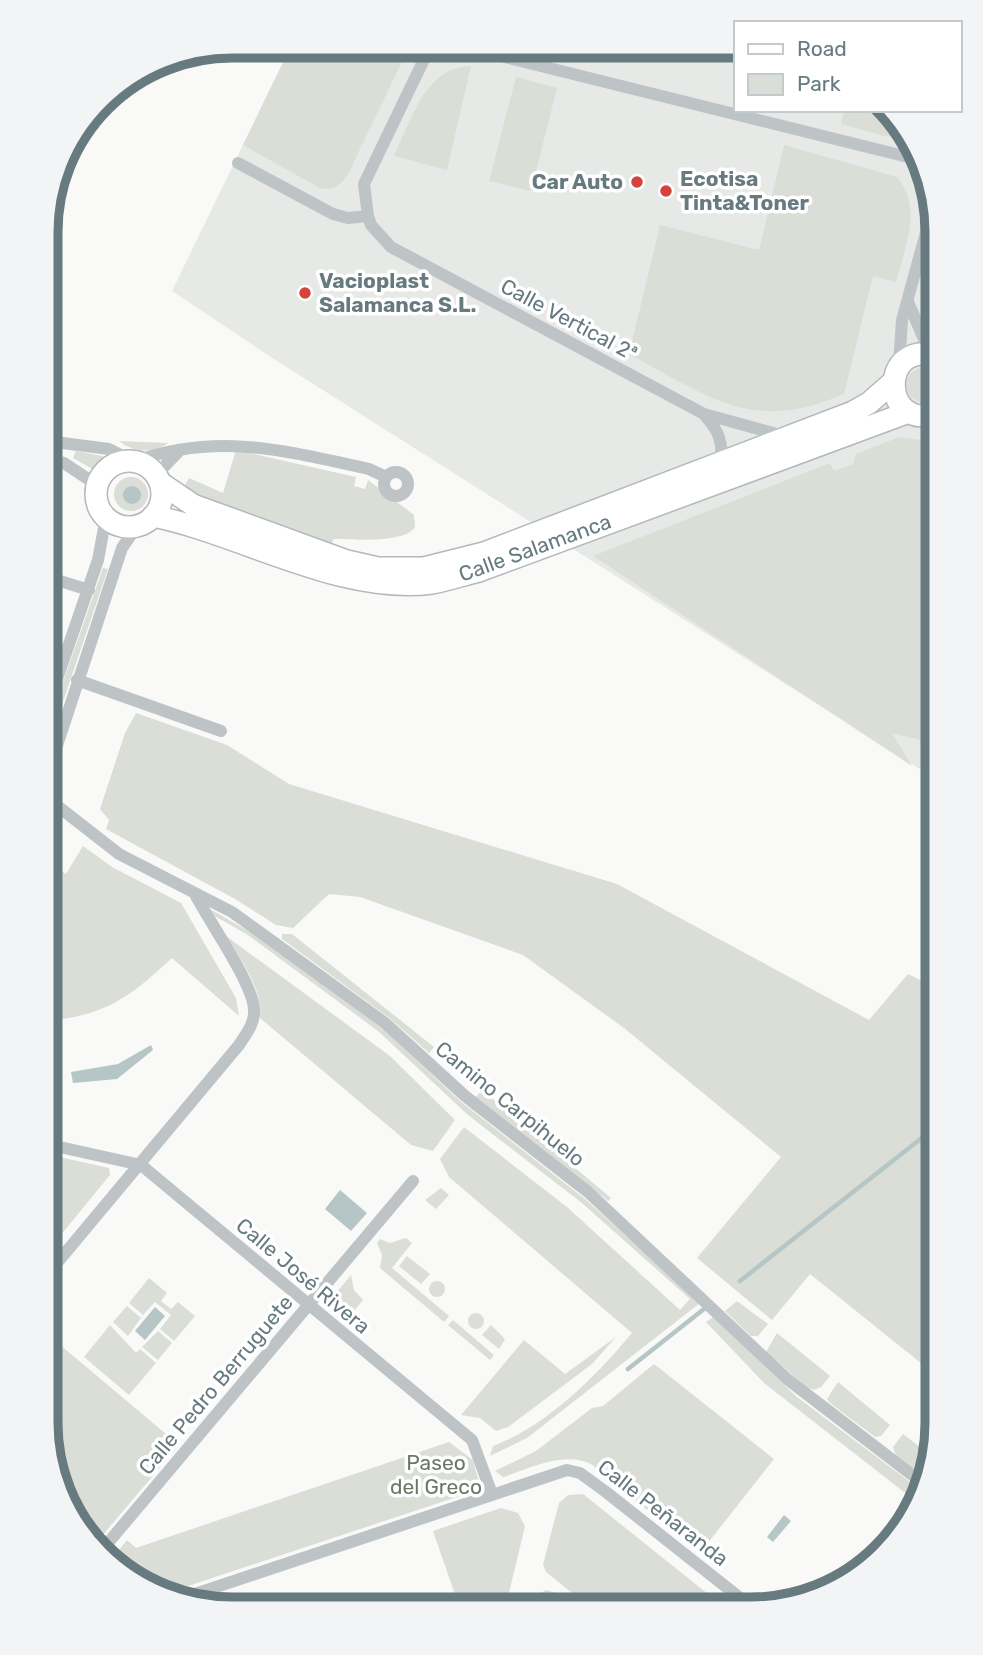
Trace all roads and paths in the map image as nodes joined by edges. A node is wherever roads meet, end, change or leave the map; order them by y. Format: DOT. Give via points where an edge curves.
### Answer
graph roads {
  1 [pos="425,58"];
  2 [pos="508,58"];
  3 [pos="908,157"];
  4 [pos="238,163"];
  5 [pos="368,216"];
  6 [pos="925,237"];
  7 [pos="908,302"];
  8 [pos="925,340"];
  9 [pos="925,354"];
  10 [pos="896,374"];
  11 [pos="909,412"];
  12 [pos="704,414"];
  13 [pos="925,415"];
  14 [pos="788,436"];
  15 [pos="58,442"];
  16 [pos="181,448"];
  17 [pos="58,461"];
  18 [pos="135,461"];
  19 [pos="721,462"];
  20 [pos="386,477"];
  21 [pos="159,480"];
  22 [pos="97,485"];
  23 [pos="106,517"];
  24 [pos="145,521"];
  25 [pos="573,526"];
  26 [pos="492,558"];
  27 [pos="58,580"];
  28 [pos="89,590"];
  29 [pos="58,677"];
  30 [pos="77,680"];
  31 [pos="221,731"];
  32 [pos="58,738"];
  33 [pos="58,805"];
  34 [pos="196,896"];
  35 [pos="58,1147"];
  36 [pos="141,1165"];
  37 [pos="413,1181"];
  38 [pos="58,1262"];
  39 [pos="308,1305"];
  40 [pos="916,1478"];
  41 [pos="492,1494"];
  42 [pos="107,1544"];
  43 [pos="197,1593"];
  44 [pos="739,1597"];
  1 -- 5 [label="street" via="364,184"];
  2 -- 3 [label="street"];
  4 -- 5 [label="street" via="332,214"];
  5 -- 12 [label="street, Calle Vertical 2ª" via="391,247"];
  6 -- 7 [label="street"];
  7 -- 8 [label="street"];
  7 -- 10 [label="street"];
  9 -- 10 [label="main road"];
  10 -- 11 [label="main road" via="895,396"];
  10 -- 14 [label="main road, Calle Salamanca" via="869,403"];
  11 -- 13 [label="main road"];
  11 -- 25 [label="main road, Calle Salamanca"];
  12 -- 14 [label="street, Calle Vertical 2ª"];
  12 -- 19 [label="street" via="716,427 723,446"];
  14 -- 19 [label="main road, Calle Salamanca"];
  15 -- 18 [label="street" via="109,449"];
  16 -- 18 [label="street"];
  16 -- 20 [label="street" via="247,445 356,466"];
  16 -- 21 [label="street"];
  17 -- 22 [label="street"];
  18 -- 21 [label="main road"];
  18 -- 22 [label="main road" via="111,467"];
  19 -- 25 [label="main road, Calle Salamanca"];
  21 -- 24 [label="main road" via="160,503"];
  21 -- 26 [label="main road, Calle Salamanca" via="193,505 347,561 378,568 424,568"];
  22 -- 23 [label="main road" via="97,502"];
  23 -- 24 [label="main road" via="120,526"];
  23 -- 28 [label="street"];
  24 -- 26 [label="main road, Calle Salamanca" via="187,523 343,576 382,582 431,583"];
  24 -- 30 [label="street" via="122,548"];
  25 -- 26 [label="main road, Calle Salamanca"];
  27 -- 28 [label="street"];
  28 -- 29 [label="street"];
  30 -- 31 [label="street"];
  30 -- 32 [label="street"];
  33 -- 34 [label="street, Camino Carpihuelo" via="119,853"];
  34 -- 36 [label="street" via="250,991 255,1010 252,1025"];
  34 -- 40 [label="street, Camino Carpihuelo" via="232,912 385,1023 465,1096 588,1192 787,1379"];
  35 -- 36 [label="street, Calle José Rivera"];
  36 -- 38 [label="street"];
  36 -- 39 [label="street, Calle José Rivera"];
  37 -- 39 [label="street, Calle Pedro Berruguete"];
  39 -- 41 [label="street, Calle José Rivera" via="472,1440"];
  39 -- 42 [label="street, Calle Pedro Berruguete"];
  41 -- 43 [label="street, Calle Peñaranda"];
  41 -- 44 [label="street, Calle Peñaranda" via="568,1470 580,1473"];
}
